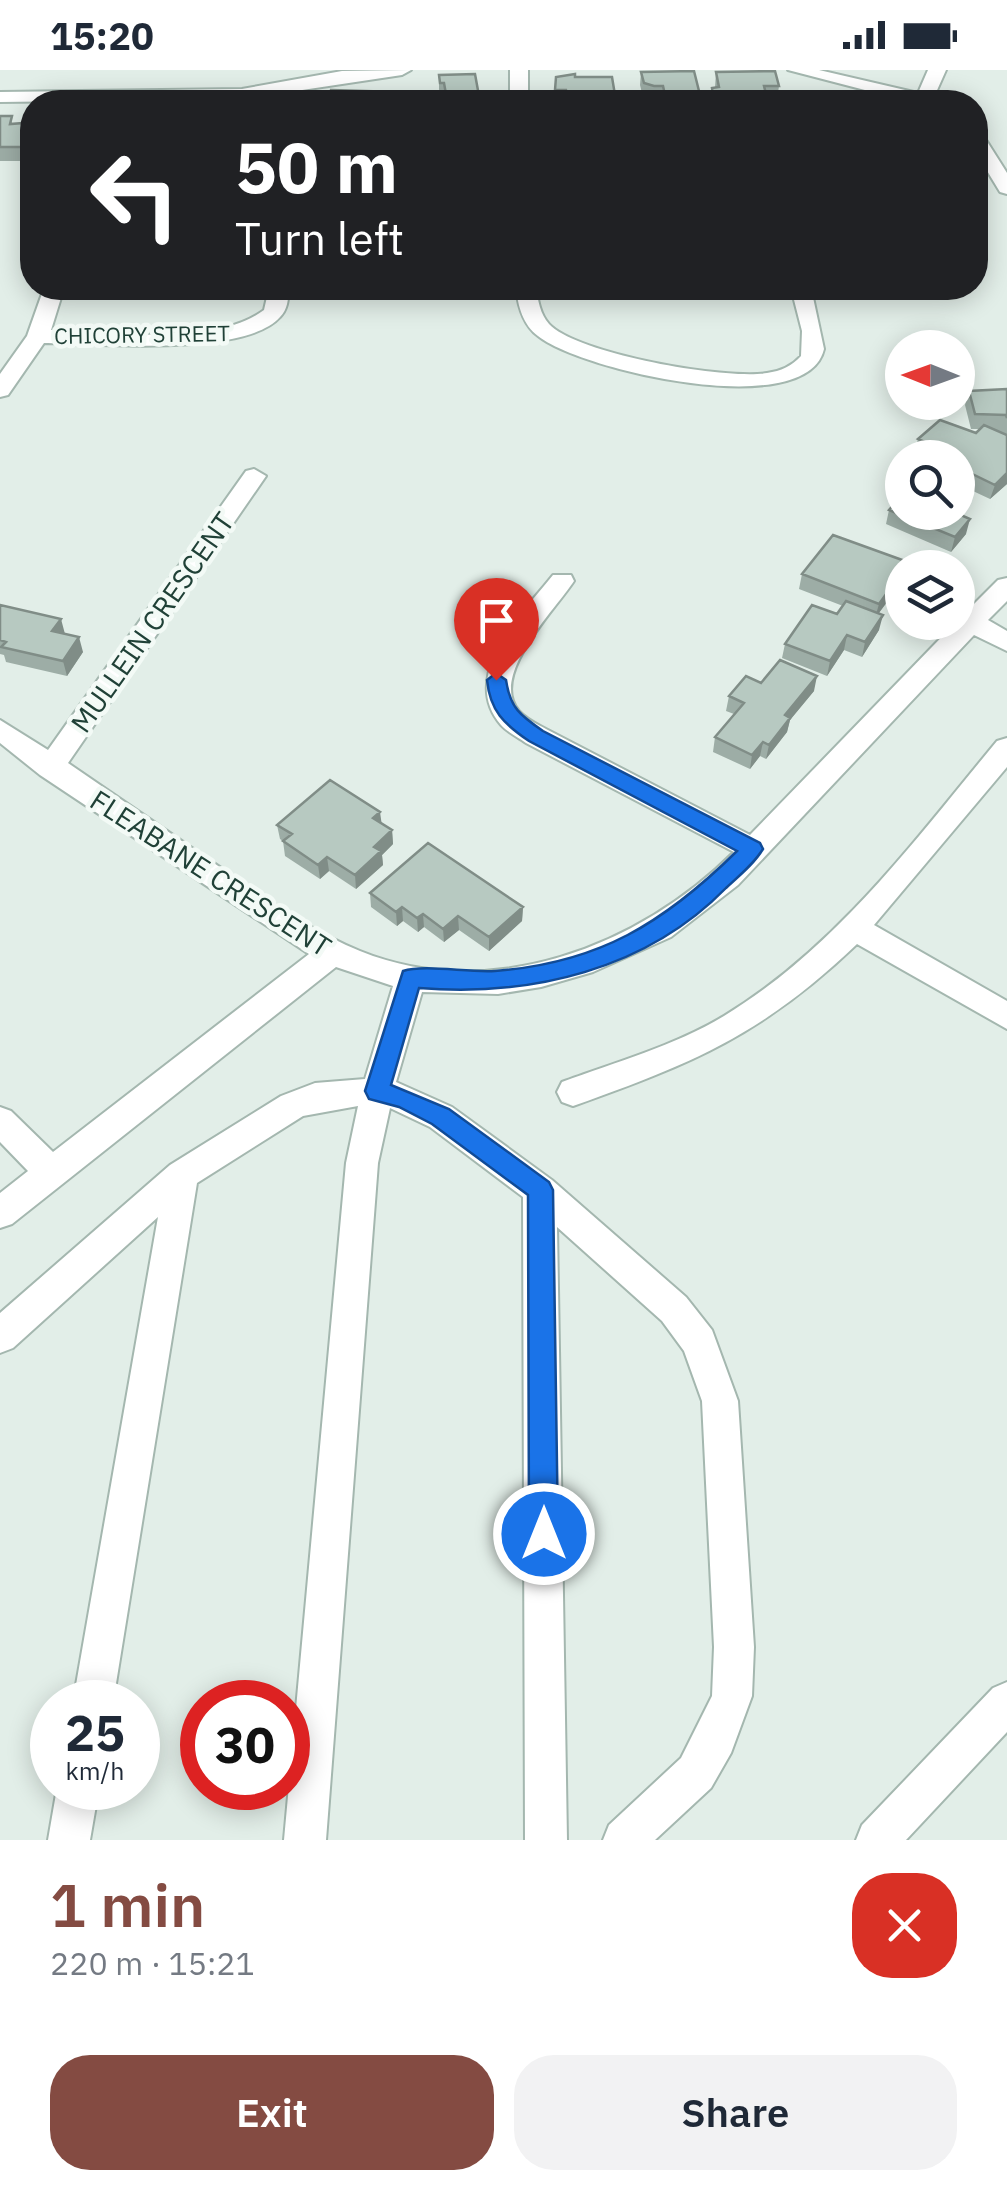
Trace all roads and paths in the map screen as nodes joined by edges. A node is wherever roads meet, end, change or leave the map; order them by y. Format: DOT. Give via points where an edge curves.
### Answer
graph roads {
  1 [pos="402,70"];
  2 [pos="797,70"];
  3 [pos="296,86"];
  4 [pos="257,90"];
  5 [pos="882,90"];
  6 [pos="988,155"];
  7 [pos="1005,179"];
  8 [pos="50,300"];
  9 [pos="277,300"];
  10 [pos="527,300"];
  11 [pos="804,300"];
  12 [pos="38,336"];
  13 [pos="0,390"];
  14 [pos="254,476"];
  15 [pos="562,581"];
  16 [pos="1007,586"];
  17 [pos="975,618"];
  18 [pos="975,624"];
  19 [pos="954,640"];
  20 [pos="1007,642"];
  21 [pos="0,730"];
  22 [pos="1007,748"];
  23 [pos="50,768"];
  24 [pos="752,849"];
  25 [pos="855,928"];
  26 [pos="332,953"];
  27 [pos="411,978"];
  28 [pos="1007,1016"];
  29 [pos="377,1091"];
  30 [pos="573,1092"];
  31 [pos="0,1121"];
  32 [pos="52,1172"];
  33 [pos="182,1175"];
  34 [pos="540,1190"];
  35 [pos="0,1214"];
  36 [pos="0,1336"];
  37 [pos="96,1680"];
  38 [pos="1007,1702"];
  39 [pos="74,1810"];
  40 [pos="69,1840"];
  41 [pos="305,1840"];
  42 [pos="546,1840"];
  43 [pos="624,1840"];
  44 [pos="877,1840"];
  1 -- 3 [label="street"];
  2 -- 5 [label="street"];
  3 -- 4 [label="street"];
  6 -- 7 [label="street"];
  8 -- 12 [label="street"];
  9 -- 12 [label="street, CHICORY STREET" via="274,314 228,336"];
  10 -- 11 [label="street" via="543,330 580,351 757,381 801,368 812,355"];
  12 -- 13 [label="street"];
  14 -- 23 [label="street, MULLEIN CRESCENT"];
  15 -- 24 [label="street" via="496,680 509,717"];
  16 -- 17 [label="street, FLEABANE CRESCENT"];
  18 -- 20 [label="street"];
  19 -- 24 [label="street, FLEABANE CRESCENT"];
  21 -- 23 [label="street, FLEABANE CRESCENT"];
  22 -- 25 [label="street"];
  23 -- 26 [label="street, FLEABANE CRESCENT"];
  24 -- 27 [label="street, FLEABANE CRESCENT" via="697,904 623,950 518,978"];
  25 -- 28 [label="street"];
  25 -- 30 [label="street" via="732,1028"];
  26 -- 27 [label="street, FLEABANE CRESCENT"];
  26 -- 32 [label="street"];
  27 -- 29 [label="street"];
  29 -- 33 [label="street" via="292,1106"];
  29 -- 34 [label="street" via="441,1117"];
  29 -- 41 [label="street" via="362,1163"];
  31 -- 32 [label="street"];
  32 -- 35 [label="street"];
  33 -- 36 [label="street"];
  33 -- 37 [label="street"];
  34 -- 42 [label="street"];
  34 -- 43 [label="street" via="674,1309 698,1342 720,1401 732,1696 696,1773"];
  38 -- 44 [label="street"];
  39 -- 40 [label="street"];
}
